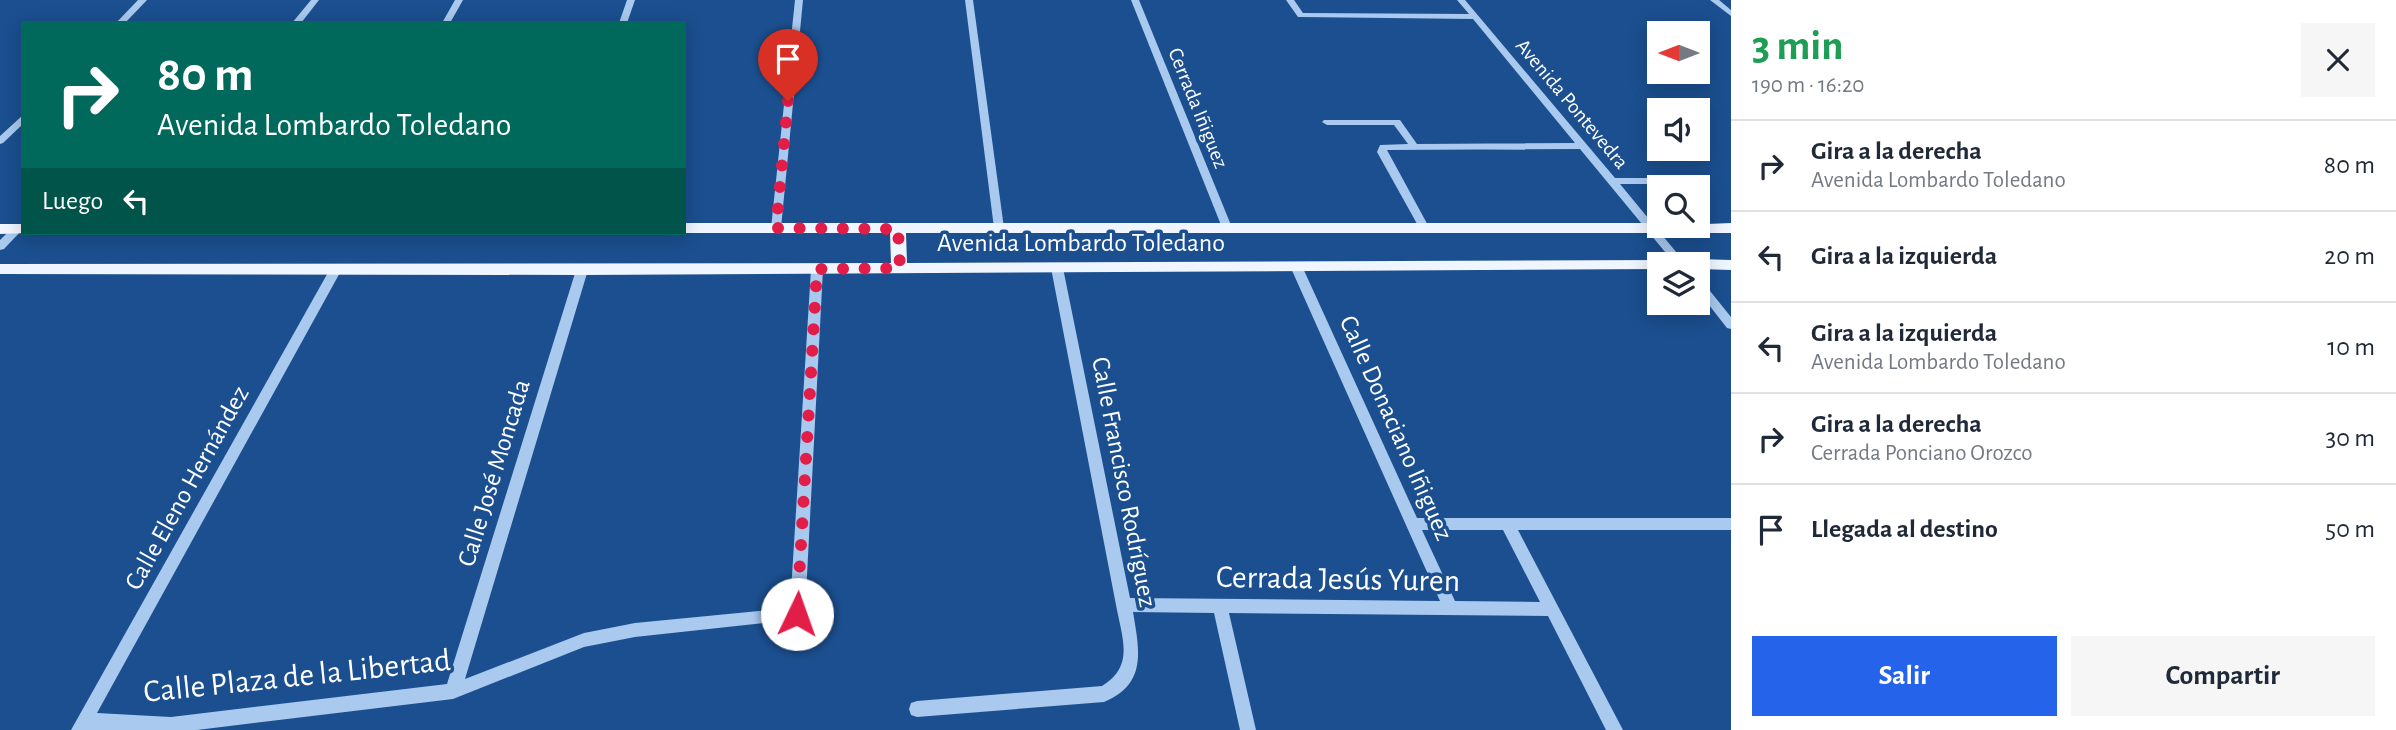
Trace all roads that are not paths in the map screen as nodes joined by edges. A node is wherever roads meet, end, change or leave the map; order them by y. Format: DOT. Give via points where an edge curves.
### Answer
graph roads {
  1 [pos="143,0"];
  2 [pos="315,0"];
  3 [pos="459,0"];
  4 [pos="631,0"];
  5 [pos="799,0"];
  6 [pos="969,0"];
  7 [pos="1135,0"];
  8 [pos="1290,0"];
  9 [pos="1461,0"];
  10 [pos="1714,0"];
  11 [pos="1731,14"];
  12 [pos="1475,17"];
  13 [pos="122,21"];
  14 [pos="298,21"];
  15 [pos="447,21"];
  16 [pos="624,21"];
  17 [pos="21,120"];
  18 [pos="1328,121"];
  19 [pos="0,141"];
  20 [pos="1414,146"];
  21 [pos="1583,146"];
  22 [pos="1611,181"];
  23 [pos="1647,181"];
  24 [pos="1647,223"];
  25 [pos="1710,227"];
  26 [pos="686,228"];
  27 [pos="776,228"];
  28 [pos="999,228"];
  29 [pos="1647,228"];
  30 [pos="1731,228"];
  31 [pos="0,229"];
  32 [pos="20,229"];
  33 [pos="898,229"];
  34 [pos="1425,229"];
  35 [pos="1228,230"];
  36 [pos="1659,238"];
  37 [pos="0,247"];
  38 [pos="1671,252"];
  39 [pos="1647,264"];
  40 [pos="1710,264"];
  41 [pos="1731,264"];
  42 [pos="1296,267"];
  43 [pos="900,268"];
  44 [pos="1057,268"];
  45 [pos="0,269"];
  46 [pos="336,269"];
  47 [pos="817,269"];
  48 [pos="582,270"];
  49 [pos="1710,300"];
  50 [pos="1731,325"];
  51 [pos="1412,524"];
  52 [pos="1731,524"];
  53 [pos="1508,525"];
  54 [pos="1124,605"];
  55 [pos="1220,606"];
  56 [pos="1451,609"];
  57 [pos="1552,609"];
  58 [pos="453,691"];
  59 [pos="917,709"];
  60 [pos="83,725"];
  61 [pos="1248,730"];
  62 [pos="1615,730"];
  1 -- 13 [label="street"];
  2 -- 14 [label="street"];
  3 -- 15 [label="street"];
  4 -- 16 [label="street"];
  5 -- 27 [label="street"];
  6 -- 28 [label="street"];
  7 -- 35 [label="street, Cerrada Iñiguez"];
  8 -- 12 [label="street" via="1301,15"];
  9 -- 12 [label="street, Avenida Pontevedra"];
  10 -- 11 [label="street"];
  12 -- 21 [label="street, Avenida Pontevedra"];
  17 -- 19 [label="street"];
  18 -- 20 [label="street" via="1397,122"];
  20 -- 21 [label="street"];
  20 -- 34 [label="street" via="1381,149"];
  21 -- 22 [label="street, Avenida Pontevedra"];
  22 -- 23 [label="street"];
  22 -- 24 [label="street, Avenida Pontevedra"];
  25 -- 30 [label="main road, Avenida Lombardo Toledano"];
  26 -- 27 [label="main road, Avenida Lombardo Toledano"];
  27 -- 33 [label="main road, Avenida Lombardo Toledano"];
  28 -- 33 [label="main road, Avenida Lombardo Toledano"];
  28 -- 35 [label="main road, Avenida Lombardo Toledano"];
  29 -- 34 [label="main road, Avenida Lombardo Toledano"];
  31 -- 32 [label="main road"];
  32 -- 37 [label="street"];
  33 -- 43 [label="main road"];
  34 -- 35 [label="main road, Avenida Lombardo Toledano"];
  36 -- 38 [label="street, Avenida Pontevedra"];
  39 -- 42 [label="main road, Avenida Lombardo Toledano"];
  40 -- 41 [label="main road"];
  42 -- 44 [label="main road, Avenida Lombardo Toledano"];
  42 -- 51 [label="street, Calle Donaciano Iñiguez"];
  43 -- 44 [label="main road, Avenida Lombardo Toledano"];
  43 -- 47 [label="main road, Avenida Lombardo Toledano"];
  44 -- 54 [label="street, Calle Francisco Rodríguez"];
  45 -- 46 [label="main road, Avenida Lombardo Toledano"];
  46 -- 48 [label="main road, Avenida Lombardo Toledano"];
  46 -- 60 [label="street, Calle Eleno Hernández"];
  47 -- 48 [label="main road, Avenida Lombardo Toledano"];
  47 -- 58 [label="street, Calle Plaza de la Libertad" via="797,614 635,630 584,640"];
  48 -- 58 [label="street, Calle José Moncada"];
  49 -- 50 [label="street"];
  51 -- 53 [label="street, Cerrada Jesús Yuren"];
  51 -- 56 [label="street, Calle Donaciano Iñiguez"];
  52 -- 53 [label="street, Cerrada Jesús Yuren"];
  53 -- 57 [label="street"];
  54 -- 55 [label="street, Cerrada Jesús Yuren"];
  54 -- 59 [label="street, Calle Francisco Rodríguez" via="1131,659 1130,673 1119,687 1104,694"];
  55 -- 56 [label="street, Cerrada Jesús Yuren"];
  55 -- 61 [label="street"];
  56 -- 57 [label="street, Cerrada Jesús Yuren"];
  57 -- 62 [label="street"];
  58 -- 60 [label="street, Calle Plaza de la Libertad" via="171,724"];
}
